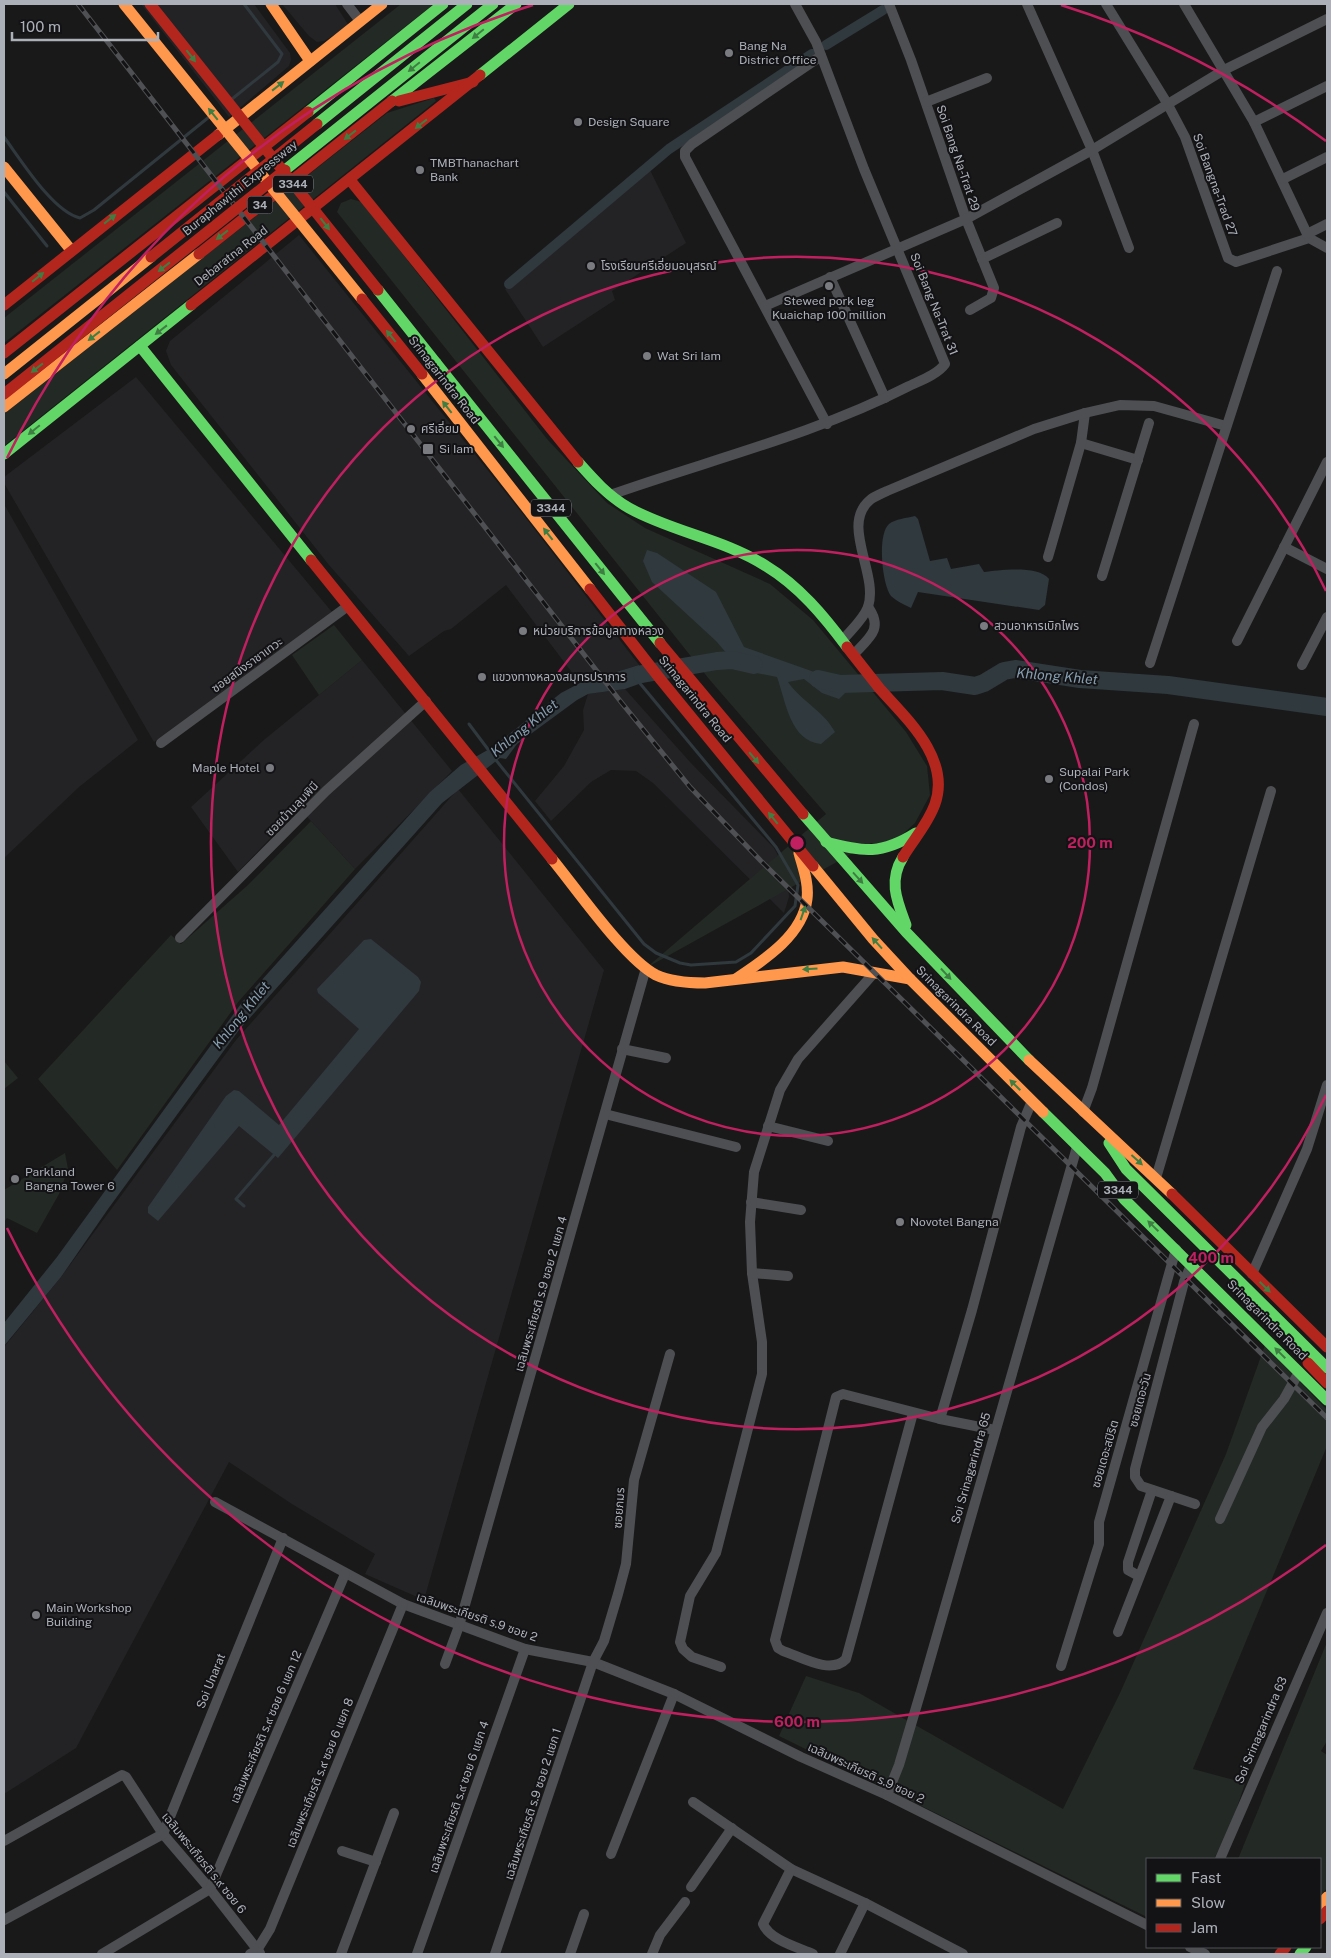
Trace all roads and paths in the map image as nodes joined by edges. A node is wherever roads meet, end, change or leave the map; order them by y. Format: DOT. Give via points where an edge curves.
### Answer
graph roads {
  1 [pos="124,4"];
  2 [pos="150,4"];
  3 [pos="271,4"];
  4 [pos="347,4"];
  5 [pos="382,4"];
  6 [pos="443,4"];
  7 [pos="452,4"];
  8 [pos="467,4"];
  9 [pos="493,4"];
  10 [pos="516,4"];
  11 [pos="569,4"];
  12 [pos="795,4"];
  13 [pos="889,4"];
  14 [pos="1028,4"];
  15 [pos="1106,4"];
  16 [pos="1184,4"];
  17 [pos="1327,20"];
  18 [pos="360,21"];
  19 [pos="821,56"];
  20 [pos="310,61"];
  21 [pos="1224,70"];
  22 [pos="987,78"];
  23 [pos="473,82"];
  24 [pos="1327,86"];
  25 [pos="393,102"];
  26 [pos="926,102"];
  27 [pos="1167,103"];
  28 [pos="1254,122"];
  29 [pos="1092,150"];
  30 [pos="1327,157"];
  31 [pos="4,167"];
  32 [pos="1283,179"];
  33 [pos="350,180"];
  34 [pos="966,219"];
  35 [pos="1057,223"];
  36 [pos="1327,224"];
  37 [pos="1308,236"];
  38 [pos="1129,248"];
  39 [pos="1327,248"];
  40 [pos="72,250"];
  41 [pos="898,250"];
  42 [pos="982,259"];
  43 [pos="1277,271"];
  44 [pos="830,277"];
  45 [pos="4,305"];
  46 [pos="765,306"];
  47 [pos="970,310"];
  48 [pos="140,346"];
  49 [pos="4,353"];
  50 [pos="4,361"];
  51 [pos="4,374"];
  52 [pos="4,394"];
  53 [pos="885,398"];
  54 [pos="4,407"];
  55 [pos="1085,412"];
  56 [pos="1149,423"];
  57 [pos="827,424"];
  58 [pos="1226,426"];
  59 [pos="1081,442"];
  60 [pos="4,454"];
  61 [pos="1138,460"];
  62 [pos="1327,462"];
  63 [pos="610,495"];
  64 [pos="1284,547"];
  65 [pos="1048,558"];
  66 [pos="1327,569"];
  67 [pos="1102,576"];
  68 [pos="348,606"];
  69 [pos="868,607"];
  70 [pos="1327,616"];
  71 [pos="842,641"];
  72 [pos="1237,641"];
  73 [pos="853,655"];
  74 [pos="1150,663"];
  75 [pos="1302,665"];
  76 [pos="426,701"];
  77 [pos="1194,724"];
  78 [pos="161,743"];
  79 [pos="1272,791"];
  80 [pos="920,830"];
  81 [pos="826,842"];
  82 [pos="798,848"];
  83 [pos="180,938"];
  84 [pos="912,938"];
  85 [pos="646,968"];
  86 [pos="874,973"];
  87 [pos="910,979"];
  88 [pos="731,982"];
  89 [pos="622,1049"];
  90 [pos="666,1058"];
  91 [pos="1327,1085"];
  92 [pos="1032,1101"];
  93 [pos="1083,1112"];
  94 [pos="605,1114"];
  95 [pos="768,1126"];
  96 [pos="1102,1133"];
  97 [pos="828,1141"];
  98 [pos="736,1147"];
  99 [pos="1077,1147"];
  100 [pos="1105,1173"];
  101 [pos="1156,1178"];
  102 [pos="751,1202"];
  103 [pos="801,1210"];
  104 [pos="1176,1249"];
  105 [pos="1191,1264"];
  106 [pos="752,1273"];
  107 [pos="1252,1274"];
  108 [pos="788,1276"];
  109 [pos="1327,1347"];
  110 [pos="670,1354"];
  111 [pos="1327,1368"];
  112 [pos="1299,1372"];
  113 [pos="1327,1383"];
  114 [pos="1327,1400"];
  115 [pos="913,1413"];
  116 [pos="940,1419"];
  117 [pos="995,1430"];
  118 [pos="1152,1490"];
  119 [pos="1171,1496"];
  120 [pos="215,1502"];
  121 [pos="1195,1504"];
  122 [pos="1220,1519"];
  123 [pos="283,1538"];
  124 [pos="345,1574"];
  125 [pos="1139,1576"];
  126 [pos="403,1604"];
  127 [pos="1327,1613"];
  128 [pos="459,1626"];
  129 [pos="1118,1632"];
  130 [pos="525,1649"];
  131 [pos="593,1662"];
  132 [pos="445,1664"];
  133 [pos="1061,1666"];
  134 [pos="721,1667"];
  135 [pos="674,1694"];
  136 [pos="887,1795"];
  137 [pos="693,1802"];
  138 [pos="394,1813"];
  139 [pos="732,1828"];
  140 [pos="163,1834"];
  141 [pos="4,1841"];
  142 [pos="342,1851"];
  143 [pos="611,1854"];
  144 [pos="1220,1858"];
  145 [pos="376,1862"];
  146 [pos="791,1869"];
  147 [pos="691,1887"];
  148 [pos="210,1889"];
  149 [pos="1327,1897"];
  150 [pos="685,1902"];
  151 [pos="865,1903"];
  152 [pos="584,1914"];
  153 [pos="1323,1915"];
  154 [pos="4,1920"];
  155 [pos="1146,1924"];
  156 [pos="1192,1948"];
  157 [pos="1303,1948"];
  158 [pos="1290,1952"];
  159 [pos="256,1953"];
  160 [pos="102,1954"];
  161 [pos="341,1954"];
  162 [pos="417,1954"];
  163 [pos="495,1954"];
  164 [pos="570,1954"];
  165 [pos="652,1954"];
  166 [pos="812,1954"];
  167 [pos="840,1954"];
  168 [pos="963,1954"];
  169 [pos="1205,1954"];
  82 -- 1 [label="main road, Srinagarindra Road / 3344, one-way, bridge"];
  2 -- 81 [label="main road, Srinagarindra Road / 3344, one-way, bridge" via="666,652"];
  3 -- 20 [label="main road"];
  4 -- 18 [label="street"];
  5 -- 18 [label="main road"];
  6 -- 49 [label="main road"];
  7 -- 50 [label="main road, bridge"];
  8 -- 51 [label="main road, Buraphawithi Expressway, bridge"];
  9 -- 52 [label="main road, Buraphawithi Expressway, one-way, bridge"];
  10 -- 25 [label="main road, Debaratna Road / 34, one-way"];
  11 -- 23 [label="main road, Debaratna Road"];
  12 -- 19 [label="street, Soi Bang Na-Trat 31"];
  13 -- 26 [label="street, Soi Bang Na-Trat 29"];
  14 -- 29 [label="street"];
  15 -- 27 [label="street, Soi Bangna-Trad 27"];
  16 -- 21 [label="street"];
  17 -- 21 [label="street"];
  18 -- 20 [label="main road"];
  19 -- 41 [label="street, Soi Bang Na-Trat 31"];
  19 -- 46 [label="street" via="685,151 685,157"];
  40 -- 20 [label="main road, one-way"];
  21 -- 27 [label="street"];
  21 -- 28 [label="street"];
  22 -- 26 [label="street"];
  23 -- 25 [label="main road"];
  23 -- 33 [label="main road, Debaratna Road, one-way"];
  24 -- 28 [label="street"];
  25 -- 54 [label="main road, Debaratna Road / 34, one-way"];
  26 -- 34 [label="street, Soi Bang Na-Trat 29"];
  27 -- 29 [label="street"];
  27 -- 37 [label="street, Soi Bangna-Trad 27" via="1194,155 1230,260 1236,262"];
  28 -- 32 [label="street"];
  29 -- 34 [label="street"];
  29 -- 38 [label="street"];
  30 -- 32 [label="street"];
  31 -- 40 [label="main road"];
  32 -- 37 [label="street"];
  33 -- 48 [label="main road, Debaratna Road, one-way"];
  33 -- 63 [label="main road" via="571,455"];
  34 -- 41 [label="street"];
  34 -- 42 [label="street, Soi Bang Na-Trat 29"];
  35 -- 42 [label="street"];
  36 -- 37 [label="street"];
  37 -- 39 [label="street"];
  45 -- 40 [label="main road, one-way"];
  41 -- 44 [label="street"];
  41 -- 53 [label="street, Soi Bang Na-Trat 31" via="945,364 938,371"];
  42 -- 47 [label="street, Soi Bang Na-Trat 29" via="994,294"];
  43 -- 58 [label="street"];
  44 -- 46 [label="street"];
  44 -- 53 [label="street"];
  46 -- 57 [label="street"];
  48 -- 60 [label="main road, Debaratna Road, one-way"];
  48 -- 68 [label="main road"];
  53 -- 57 [label="street, Soi Bang Na-Trat 31"];
  55 -- 58 [label="street" via="1120,405 1154,406"];
  55 -- 59 [label="street"];
  55 -- 69 [label="street" via="986,448 870,500 858,520 869,577"];
  56 -- 61 [label="street"];
  57 -- 63 [label="street, Soi Bang Na-Trat 31"];
  58 -- 74 [label="street"];
  59 -- 61 [label="street"];
  59 -- 65 [label="street"];
  61 -- 67 [label="street"];
  62 -- 64 [label="street"];
  63 -- 71 [label="main road" via="641,513 765,565 783,577"];
  64 -- 66 [label="street"];
  64 -- 72 [label="street"];
  68 -- 76 [label="main road"];
  68 -- 78 [label="street, ซอยสมิงราชาเทวะ"];
  69 -- 71 [label="street"];
  69 -- 73 [label="street" via="875,616 874,630"];
  70 -- 75 [label="street"];
  71 -- 73 [label="main road"];
  73 -- 80 [label="main road" via="919,736 936,768 939,796"];
  76 -- 83 [label="street, ซอยบ้านลุมพินี" via="324,794"];
  76 -- 85 [label="main road" via="620,942"];
  77 -- 93 [label="street"];
  79 -- 101 [label="street"];
  80 -- 81 [label="main road" via="896,847 878,852 860,852"];
  80 -- 84 [label="main road" via="903,858 894,888 895,899"];
  81 -- 84 [label="main road, Srinagarindra Road / 3344, one-way"];
  87 -- 82 [label="main road, Srinagarindra Road / 3344, one-way"];
  88 -- 82 [label="main road, one-way" via="758,964 802,919 807,900 806,878"];
  84 -- 93 [label="main road, Srinagarindra Road / 3344, one-way"];
  85 -- 88 [label="main road" via="664,978 687,982"];
  85 -- 89 [label="street, เฉลิมพระเกียรติ ร.9 ซอย 2 แยก 4"];
  86 -- 87 [label="main road"];
  86 -- 88 [label="main road, one-way" via="844,967 795,970"];
  86 -- 95 [label="street" via="798,1059 780,1090"];
  92 -- 87 [label="main road, Srinagarindra Road / 3344, one-way"];
  89 -- 90 [label="street"];
  89 -- 94 [label="street, เฉลิมพระเกียรติ ร.9 ซอย 2 แยก 4"];
  91 -- 107 [label="street" via="1307,1149"];
  92 -- 99 [label="main road, Srinagarindra Road / 3344"];
  92 -- 116 [label="street" via="1021,1127"];
  93 -- 96 [label="main road, Srinagarindra Road / 3344"];
  94 -- 98 [label="street"];
  94 -- 128 [label="street, เฉลิมพระเกียรติ ร.9 ซอย 2 แยก 4"];
  95 -- 97 [label="street"];
  95 -- 102 [label="street" via="754,1172"];
  96 -- 101 [label="main road, Srinagarindra Road / 3344, one-way"];
  96 -- 111 [label="main road, Srinagarindra Road / 3344" via="1126,1169"];
  99 -- 100 [label="main road, Srinagarindra Road / 3344"];
  99 -- 117 [label="street, Soi Srinagarindra 65"];
  104 -- 100 [label="main road, Srinagarindra Road / 3344, one-way" via="1124,1199"];
  100 -- 113 [label="main road, Srinagarindra Road / 3344" via="1132,1189"];
  101 -- 107 [label="main road, Srinagarindra Road / 3344"];
  102 -- 103 [label="street"];
  102 -- 106 [label="street"];
  104 -- 105 [label="main road, Srinagarindra Road / 3344"];
  104 -- 133 [label="street, ซอยเดอะสปิริต" via="1098,1522 1099,1544"];
  112 -- 105 [label="main road, Srinagarindra Road / 3344, one-way"];
  105 -- 118 [label="street, ซอยเดอะวัน" via="1135,1469 1137,1482"];
  106 -- 108 [label="street"];
  106 -- 134 [label="street" via="762,1342 762,1374 716,1553 690,1596 680,1642 692,1657"];
  107 -- 109 [label="main road, Srinagarindra Road / 3344, one-way"];
  110 -- 131 [label="street, ซอยภมร" via="634,1480 626,1564 604,1641"];
  112 -- 114 [label="main road, Srinagarindra Road / 3344"];
  112 -- 122 [label="street" via="1284,1399 1262,1427"];
  115 -- 115 [label="street" via="846,1659 831,1666 783,1651 775,1640 836,1397 843,1394"];
  115 -- 116 [label="street"];
  116 -- 117 [label="street"];
  117 -- 136 [label="street, Soi Srinagarindra 65" via="921,1691"];
  118 -- 119 [label="street, ซอยเดอะวัน"];
  118 -- 125 [label="street" via="1128,1562 1128,1570"];
  119 -- 121 [label="street, ซอยเดอะวัน"];
  119 -- 125 [label="street"];
  120 -- 123 [label="street, เฉลิมพระเกียรติ ร.9 ซอย 2"];
  123 -- 124 [label="street, เฉลิมพระเกียรติ ร.9 ซอย 2"];
  123 -- 140 [label="street, Soi Unarat"];
  124 -- 126 [label="street, เฉลิมพระเกียรติ ร.9 ซอย 2"];
  124 -- 148 [label="street, เฉลิมพระเกียรติ ร.๙ ซอย 6 แยก 12"];
  125 -- 129 [label="street"];
  126 -- 128 [label="street, เฉลิมพระเกียรติ ร.9 ซอย 2"];
  126 -- 159 [label="street, เฉลิมพระเกียรติ ร.๙ ซอย 6 แยก 8" via="270,1928"];
  127 -- 144 [label="street, Soi Srinagarindra 63"];
  128 -- 130 [label="street, เฉลิมพระเกียรติ ร.9 ซอย 2"];
  128 -- 132 [label="street, เฉลิมพระเกียรติ ร.9 ซอย 2 แยก 4"];
  130 -- 131 [label="street, เฉลิมพระเกียรติ ร.9 ซอย 2"];
  130 -- 162 [label="street, เฉลิมพระเกียรติ ร.๙ ซอย 6 แยก 4"];
  131 -- 135 [label="street, เฉลิมพระเกียรติ ร.9 ซอย 2"];
  131 -- 163 [label="street, เฉลิมพระเกียรติ ร.9 ซอย 2 แยก 1"];
  135 -- 136 [label="street, เฉลิมพระเกียรติ ร.9 ซอย 2" via="801,1757"];
  135 -- 143 [label="street"];
  136 -- 155 [label="street, เฉลิมพระเกียรติ ร.9 ซอย 2"];
  137 -- 139 [label="street"];
  138 -- 145 [label="street"];
  139 -- 146 [label="street"];
  139 -- 147 [label="street"];
  140 -- 141 [label="street, เฉลิมพระเกียรติ ร.๙ ซอย 6" via="122,1775"];
  140 -- 148 [label="street, เฉลิมพระเกียรติ ร.๙ ซอย 6"];
  140 -- 154 [label="street"];
  142 -- 145 [label="street"];
  145 -- 161 [label="street"];
  146 -- 151 [label="street"];
  146 -- 166 [label="street" via="763,1924 774,1936"];
  148 -- 159 [label="street, เฉลิมพระเกียรติ ร.๙ ซอย 6"];
  148 -- 160 [label="street"];
  149 -- 153 [label="main road"];
  150 -- 165 [label="street" via="660,1935"];
  151 -- 167 [label="street"];
  151 -- 168 [label="street"];
  152 -- 164 [label="street"];
  156 -- 169 [label="street"];
  157 -- 158 [label="main road"];
}
